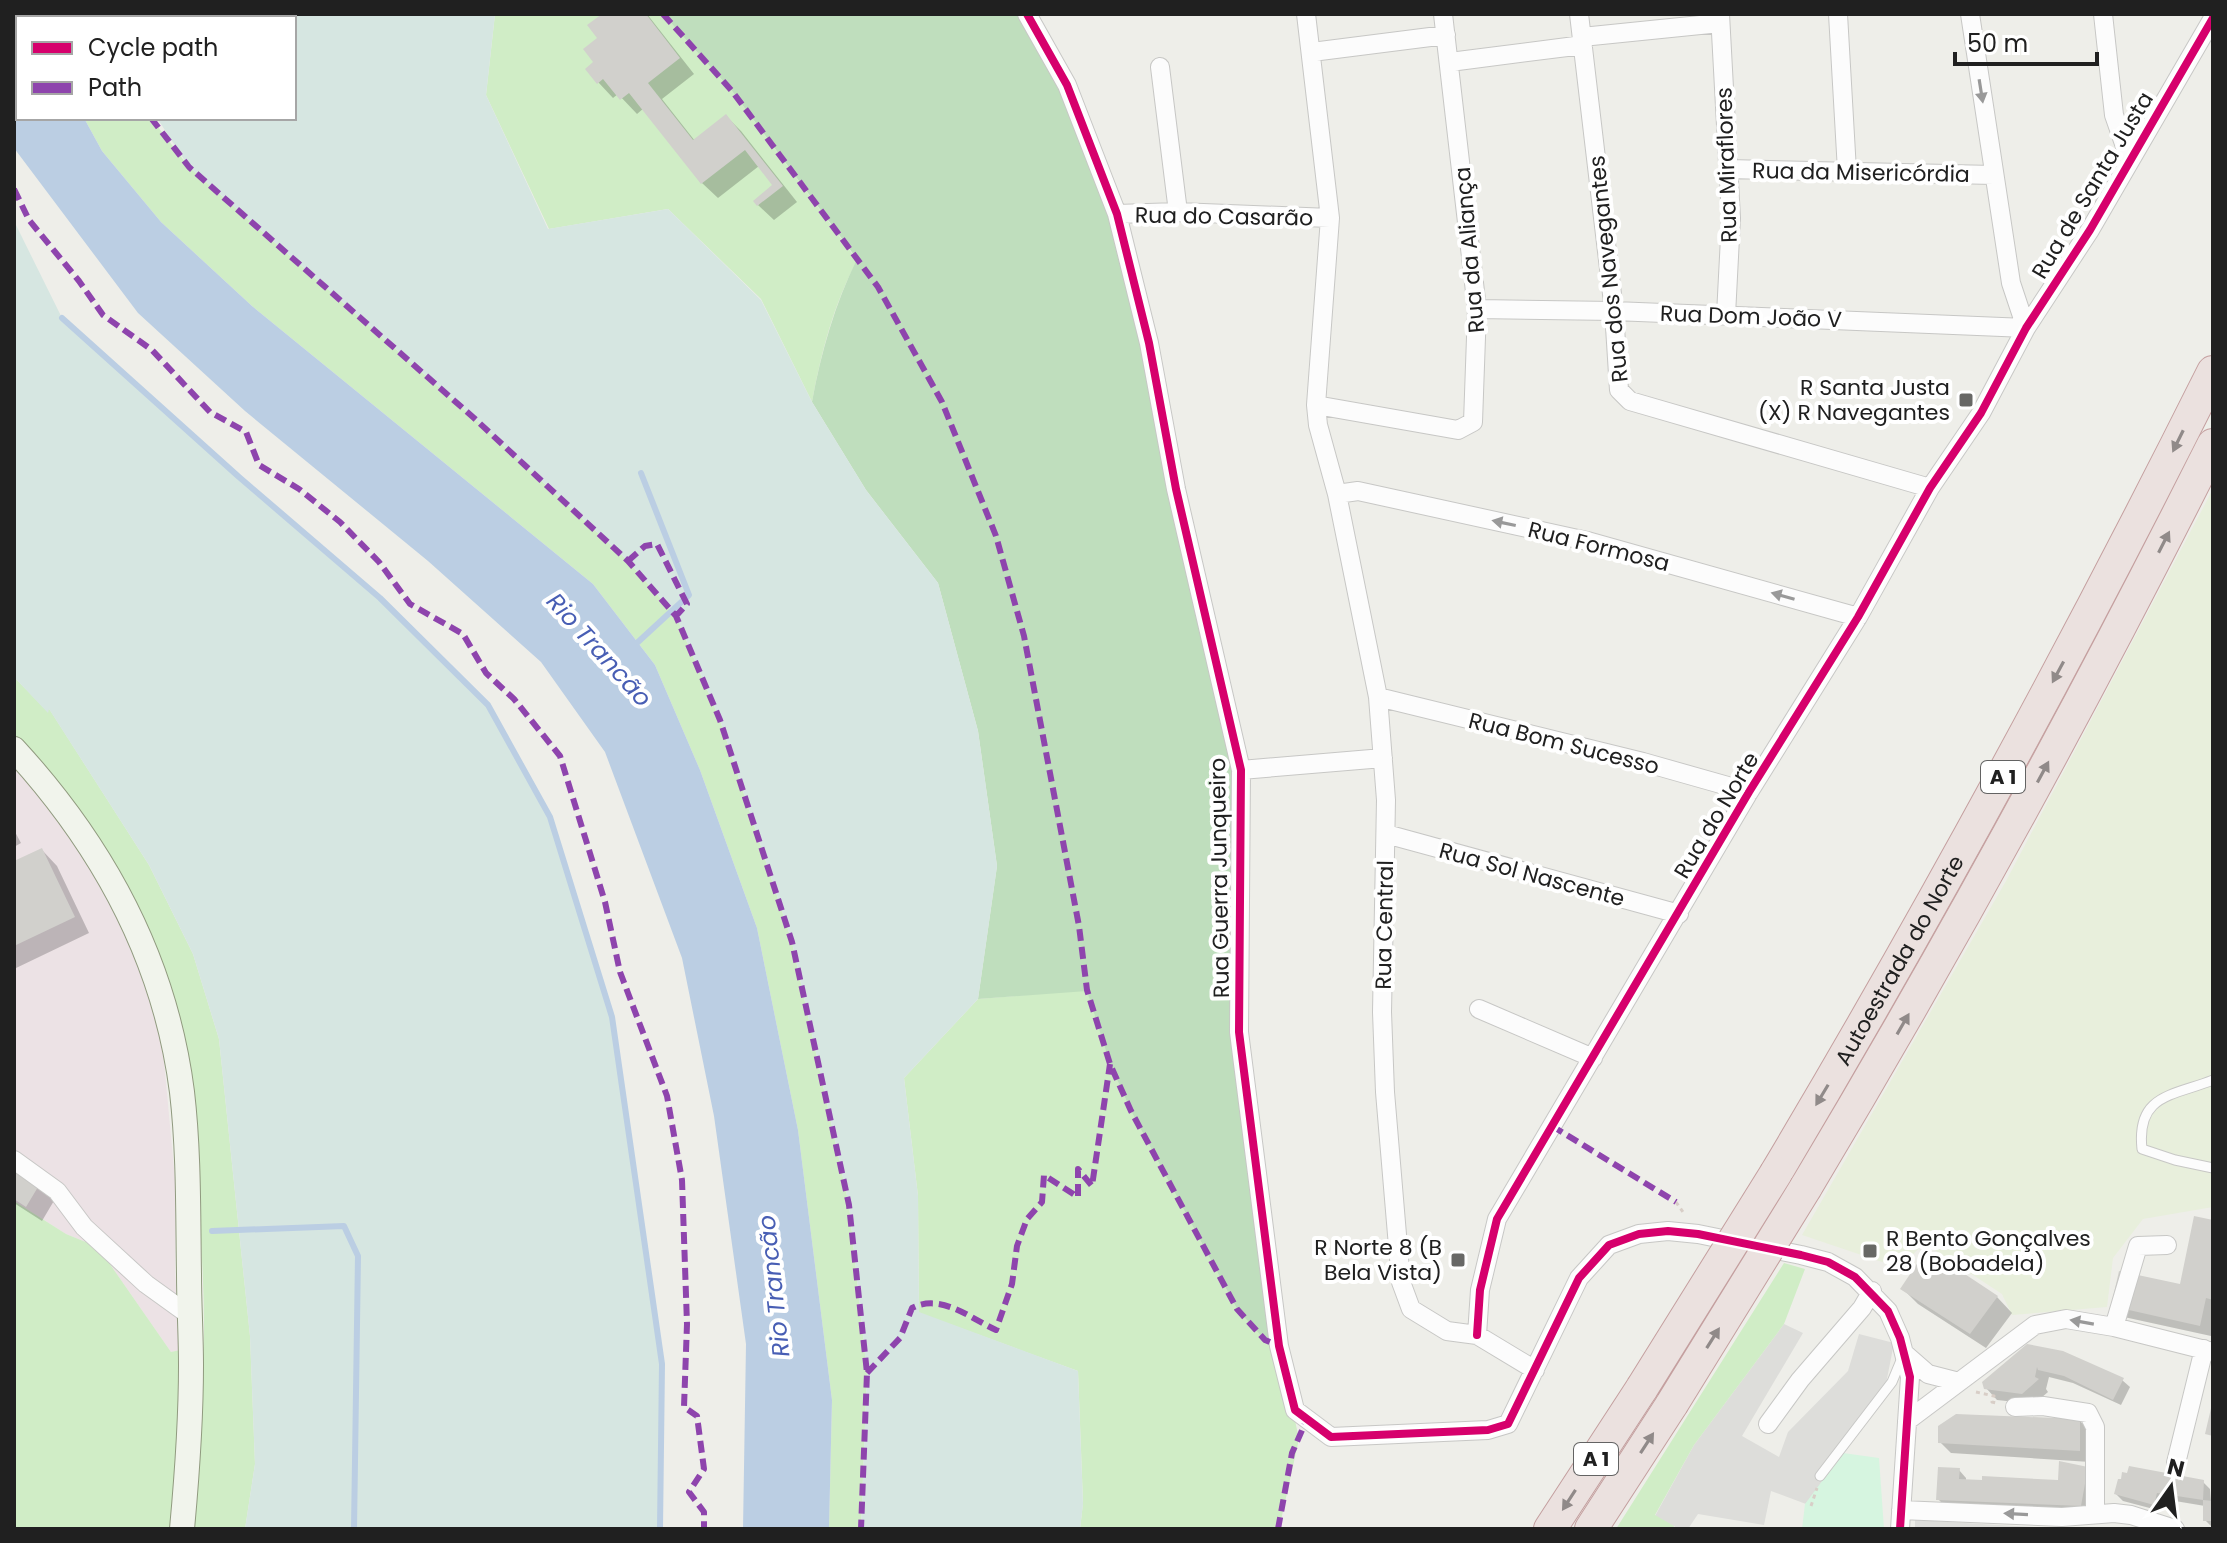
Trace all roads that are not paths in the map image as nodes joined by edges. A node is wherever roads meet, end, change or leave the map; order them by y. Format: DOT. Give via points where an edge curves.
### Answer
graph roads {
  1 [pos="1027,14"];
  2 [pos="1306,14"];
  3 [pos="1443,14"];
  4 [pos="1579,14"];
  5 [pos="1838,14"];
  6 [pos="1970,14"];
  7 [pos="2103,14"];
  8 [pos="2213,18"];
  9 [pos="1720,19"];
  10 [pos="1446,35"];
  11 [pos="1583,41"];
  12 [pos="1312,52"];
  13 [pos="1450,62"];
  14 [pos="1160,67"];
  15 [pos="2129,158"];
  16 [pos="1728,169"];
  17 [pos="1847,171"];
  18 [pos="1994,175"];
  19 [pos="1178,212"];
  20 [pos="1117,214"];
  21 [pos="1330,218"];
  22 [pos="1477,309"];
  23 [pos="1614,311"];
  24 [pos="1726,315"];
  25 [pos="2026,328"];
  26 [pos="2213,372"];
  27 [pos="1316,405"];
  28 [pos="2213,445"];
  29 [pos="1930,488"];
  30 [pos="1337,494"];
  31 [pos="1858,617"];
  32 [pos="1378,697"];
  33 [pos="14,749"];
  34 [pos="1383,758"];
  35 [pos="1241,770"];
  36 [pos="1749,792"];
  37 [pos="1386,834"];
  38 [pos="1679,914"];
  39 [pos="1479,1009"];
  40 [pos="1593,1058"];
  41 [pos="2213,1080"];
  42 [pos="14,1160"];
  43 [pos="2213,1168"];
  44 [pos="2167,1245"];
  45 [pos="1872,1291"];
  46 [pos="189,1315"];
  47 [pos="2114,1327"];
  48 [pos="1477,1335"];
  49 [pos="2208,1350"];
  50 [pos="1904,1353"];
  51 [pos="1535,1370"];
  52 [pos="1959,1382"];
  53 [pos="2015,1407"];
  54 [pos="1907,1421"];
  55 [pos="1768,1424"];
  56 [pos="2176,1463"];
  57 [pos="1820,1476"];
  58 [pos="1901,1510"];
  59 [pos="2095,1514"];
  60 [pos="2062,1523"];
  61 [pos="182,1529"];
  62 [pos="1550,1529"];
  63 [pos="1591,1529"];
  64 [pos="1900,1529"];
  65 [pos="2175,1529"];
  1 -- 20 [label="street, Rua Guerra Junqueiro" via="1067,85"];
  2 -- 12 [label="street, Rua Central"];
  3 -- 10 [label="street, Rua da Aliança"];
  4 -- 11 [label="street, Rua dos Navegantes"];
  5 -- 17 [label="street"];
  6 -- 18 [label="street, one-way"];
  7 -- 15 [label="street" via="2114,115"];
  8 -- 15 [label="street, Rua de Santa Justa"];
  9 -- 11 [label="street"];
  9 -- 16 [label="street, Rua Miraflores"];
  10 -- 12 [label="street"];
  10 -- 13 [label="street, Rua da Aliança"];
  11 -- 13 [label="street"];
  11 -- 23 [label="street, Rua dos Navegantes"];
  12 -- 21 [label="street, Rua Central"];
  13 -- 22 [label="street, Rua da Aliança"];
  14 -- 19 [label="street"];
  15 -- 25 [label="street, Rua de Santa Justa"];
  16 -- 17 [label="street, Rua da Misericórdia"];
  16 -- 24 [label="street, Rua Miraflores"];
  17 -- 18 [label="street, Rua da Misericórdia"];
  18 -- 25 [label="street" via="2011,283"];
  19 -- 20 [label="street, Rua do Casarão"];
  19 -- 21 [label="street, Rua do Casarão"];
  20 -- 35 [label="street, Rua Guerra Junqueiro"];
  21 -- 27 [label="street, Rua Central"];
  22 -- 23 [label="street, Rua Dom João V"];
  22 -- 27 [label="street, Rua da Aliança" via="1473,422 1458,430"];
  23 -- 24 [label="street, Rua Dom João V"];
  23 -- 29 [label="street, Rua dos Navegantes" via="1619,390 1630,401"];
  24 -- 25 [label="street, Rua Dom João V"];
  25 -- 29 [label="street, Rua do Norte" via="1981,413"];
  26 -- 62 [label="highway, Autoestrada do Norte / A 1, one-way, bridge" via="1972,834 1776,1173"];
  27 -- 30 [label="street, Rua Central"];
  63 -- 28 [label="highway, Autoestrada do Norte / A 1, one-way, bridge" via="1806,1187 1937,966"];
  29 -- 31 [label="street, Rua do Norte"];
  31 -- 30 [label="street, Rua Formosa, one-way" via="1587,541 1358,491"];
  30 -- 32 [label="street, Rua Central"];
  31 -- 36 [label="street, Rua do Norte"];
  32 -- 34 [label="street, Rua Central"];
  32 -- 36 [label="street, Rua Bom Sucesso"];
  33 -- 46 [label="street" via="95,851 153,967 182,1093"];
  34 -- 35 [label="street"];
  34 -- 37 [label="street, Rua Central"];
  35 -- 51 [label="street, Rua Guerra Junqueiro" via="1239,1032 1279,1346 1295,1410 1331,1437 1488,1430 1508,1424"];
  36 -- 38 [label="street, Rua do Norte"];
  37 -- 38 [label="street, Rua Sol Nascente"];
  37 -- 48 [label="street, Rua Central" via="1382,1012 1401,1282 1411,1309 1447,1331"];
  38 -- 40 [label="street, Rua do Norte"];
  39 -- 40 [label="street"];
  40 -- 48 [label="street, Rua do Norte" via="1497,1219 1480,1290"];
  41 -- 43 [label="lane" via="2158,1099 2141,1134 2142,1149"];
  42 -- 46 [label="street" via="57,1191 84,1227 146,1284"];
  44 -- 47 [label="street" via="2138,1246"];
  45 -- 50 [label="street" via="1888,1311"];
  45 -- 51 [label="street" via="1828,1262 1801,1255 1698,1234 1639,1234 1609,1245 1579,1278"];
  45 -- 55 [label="street"];
  46 -- 61 [label="street" via="191,1398"];
  47 -- 49 [label="street"];
  47 -- 52 [label="street, one-way" via="2066,1319 2035,1325"];
  48 -- 51 [label="street, Rua Central"];
  49 -- 56 [label="street"];
  50 -- 52 [label="street" via="1928,1374"];
  50 -- 54 [label="street" via="1910,1377"];
  50 -- 57 [label="lane" via="1892,1382"];
  52 -- 54 [label="street"];
  53 -- 59 [label="street" via="2088,1413 2095,1427"];
  54 -- 58 [label="street"];
  60 -- 58 [label="street, one-way"];
  58 -- 64 [label="street"];
  59 -- 60 [label="street"];
  59 -- 65 [label="street" via="2131,1515"];
}
